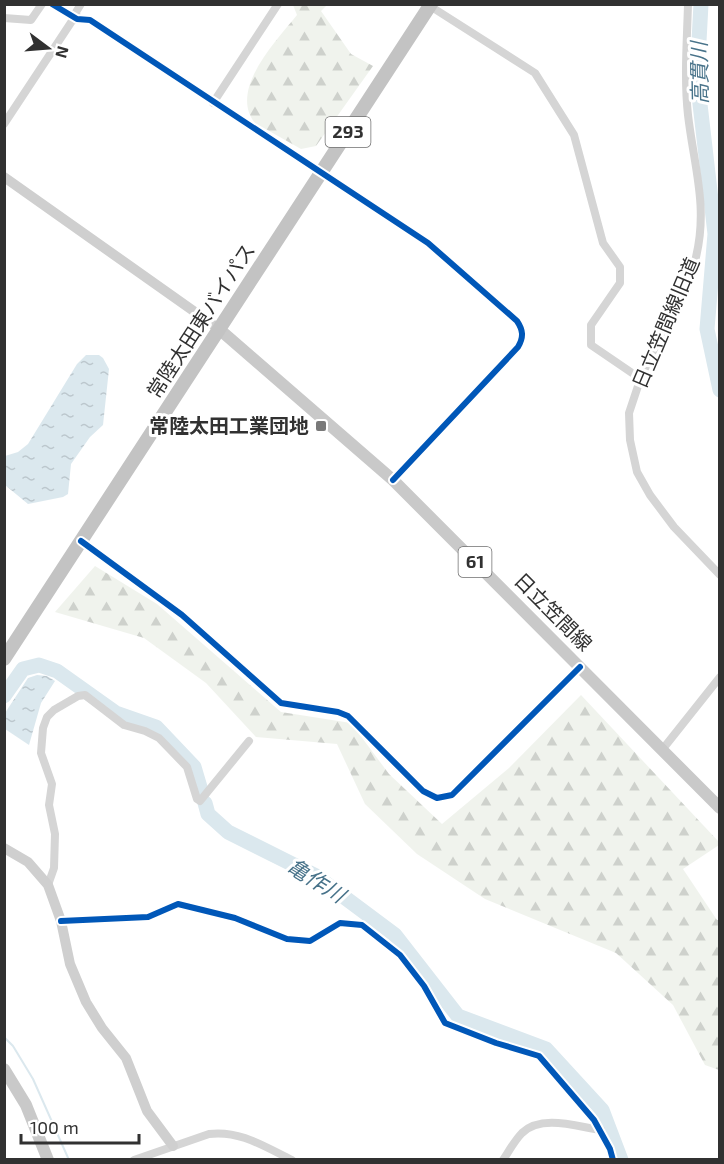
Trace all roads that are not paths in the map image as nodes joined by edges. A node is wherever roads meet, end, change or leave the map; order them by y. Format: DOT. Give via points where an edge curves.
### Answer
graph roads {
  1 [pos="42,4"];
  2 [pos="52,4"];
  3 [pos="81,4"];
  4 [pos="278,4"];
  5 [pos="688,4"];
  6 [pos="431,5"];
  7 [pos="4,18"];
  8 [pos="77,19"];
  9 [pos="213,103"];
  10 [pos="4,124"];
  11 [pos="320,173"];
  12 [pos="4,177"];
  13 [pos="219,329"];
  14 [pos="641,377"];
  15 [pos="393,480"];
  16 [pos="81,541"];
  17 [pos="720,575"];
  18 [pos="4,659"];
  19 [pos="580,667"];
  20 [pos="720,676"];
  21 [pos="249,741"];
  22 [pos="662,750"];
  23 [pos="720,808"];
  24 [pos="4,848"];
  25 [pos="48,885"];
  26 [pos="61,921"];
  27 [pos="4,1069"];
  28 [pos="601,1130"];
  29 [pos="173,1146"];
  30 [pos="48,1160"];
  31 [pos="134,1160"];
  32 [pos="292,1160"];
  33 [pos="503,1160"];
  34 [pos="613,1160"];
  1 -- 7 [label="street" via="31,20"];
  2 -- 8 [label="street"];
  3 -- 8 [label="street"];
  4 -- 9 [label="street"];
  5 -- 14 [label="street, 日立笠間線旧道" via="686,90 702,217 700,240"];
  6 -- 11 [label="highway, 常陸太田東バイパス / 293"];
  6 -- 14 [label="street" via="535,73 574,135 603,243 620,267 620,283 591,325 591,345"];
  8 -- 9 [label="street" via="90,20"];
  8 -- 10 [label="street"];
  9 -- 11 [label="street"];
  11 -- 13 [label="highway, 常陸太田東バイパス / 293"];
  11 -- 15 [label="street" via="428,243 517,321 523,335 518,347"];
  12 -- 13 [label="street"];
  13 -- 15 [label="main road, 日立笠間線 / 61"];
  13 -- 16 [label="highway, 常陸太田東バイパス / 293"];
  14 -- 17 [label="street, 日立笠間線旧道" via="629,413 637,472 674,527"];
  15 -- 19 [label="main road, 日立笠間線 / 61"];
  16 -- 18 [label="highway, 常陸太田東バイパス / 293"];
  16 -- 19 [label="street" via="190,622 281,703 348,716 423,791 437,798 452,795"];
  19 -- 22 [label="main road, 日立笠間線 / 61"];
  20 -- 22 [label="street"];
  21 -- 25 [label="street" via="198,800 187,767 154,734 124,725 85,694 54,710 45,722 41,748 52,784 49,805 55,834 54,868"];
  22 -- 23 [label="main road, 日立笠間線 / 61"];
  24 -- 25 [label="street" via="28,862"];
  25 -- 26 [label="street"];
  26 -- 28 [label="street" via="148,917 178,904 235,918 287,939 310,941 340,923 362,925 400,955 445,1023 539,1056"];
  26 -- 29 [label="street" via="70,964 86,1002 126,1058 147,1111"];
  27 -- 30 [label="main road" via="26,1105"];
  28 -- 33 [label="street" via="541,1124 523,1131"];
  28 -- 34 [label="street"];
  29 -- 31 [label="street"];
  29 -- 32 [label="street" via="209,1134 230,1133"];
}
